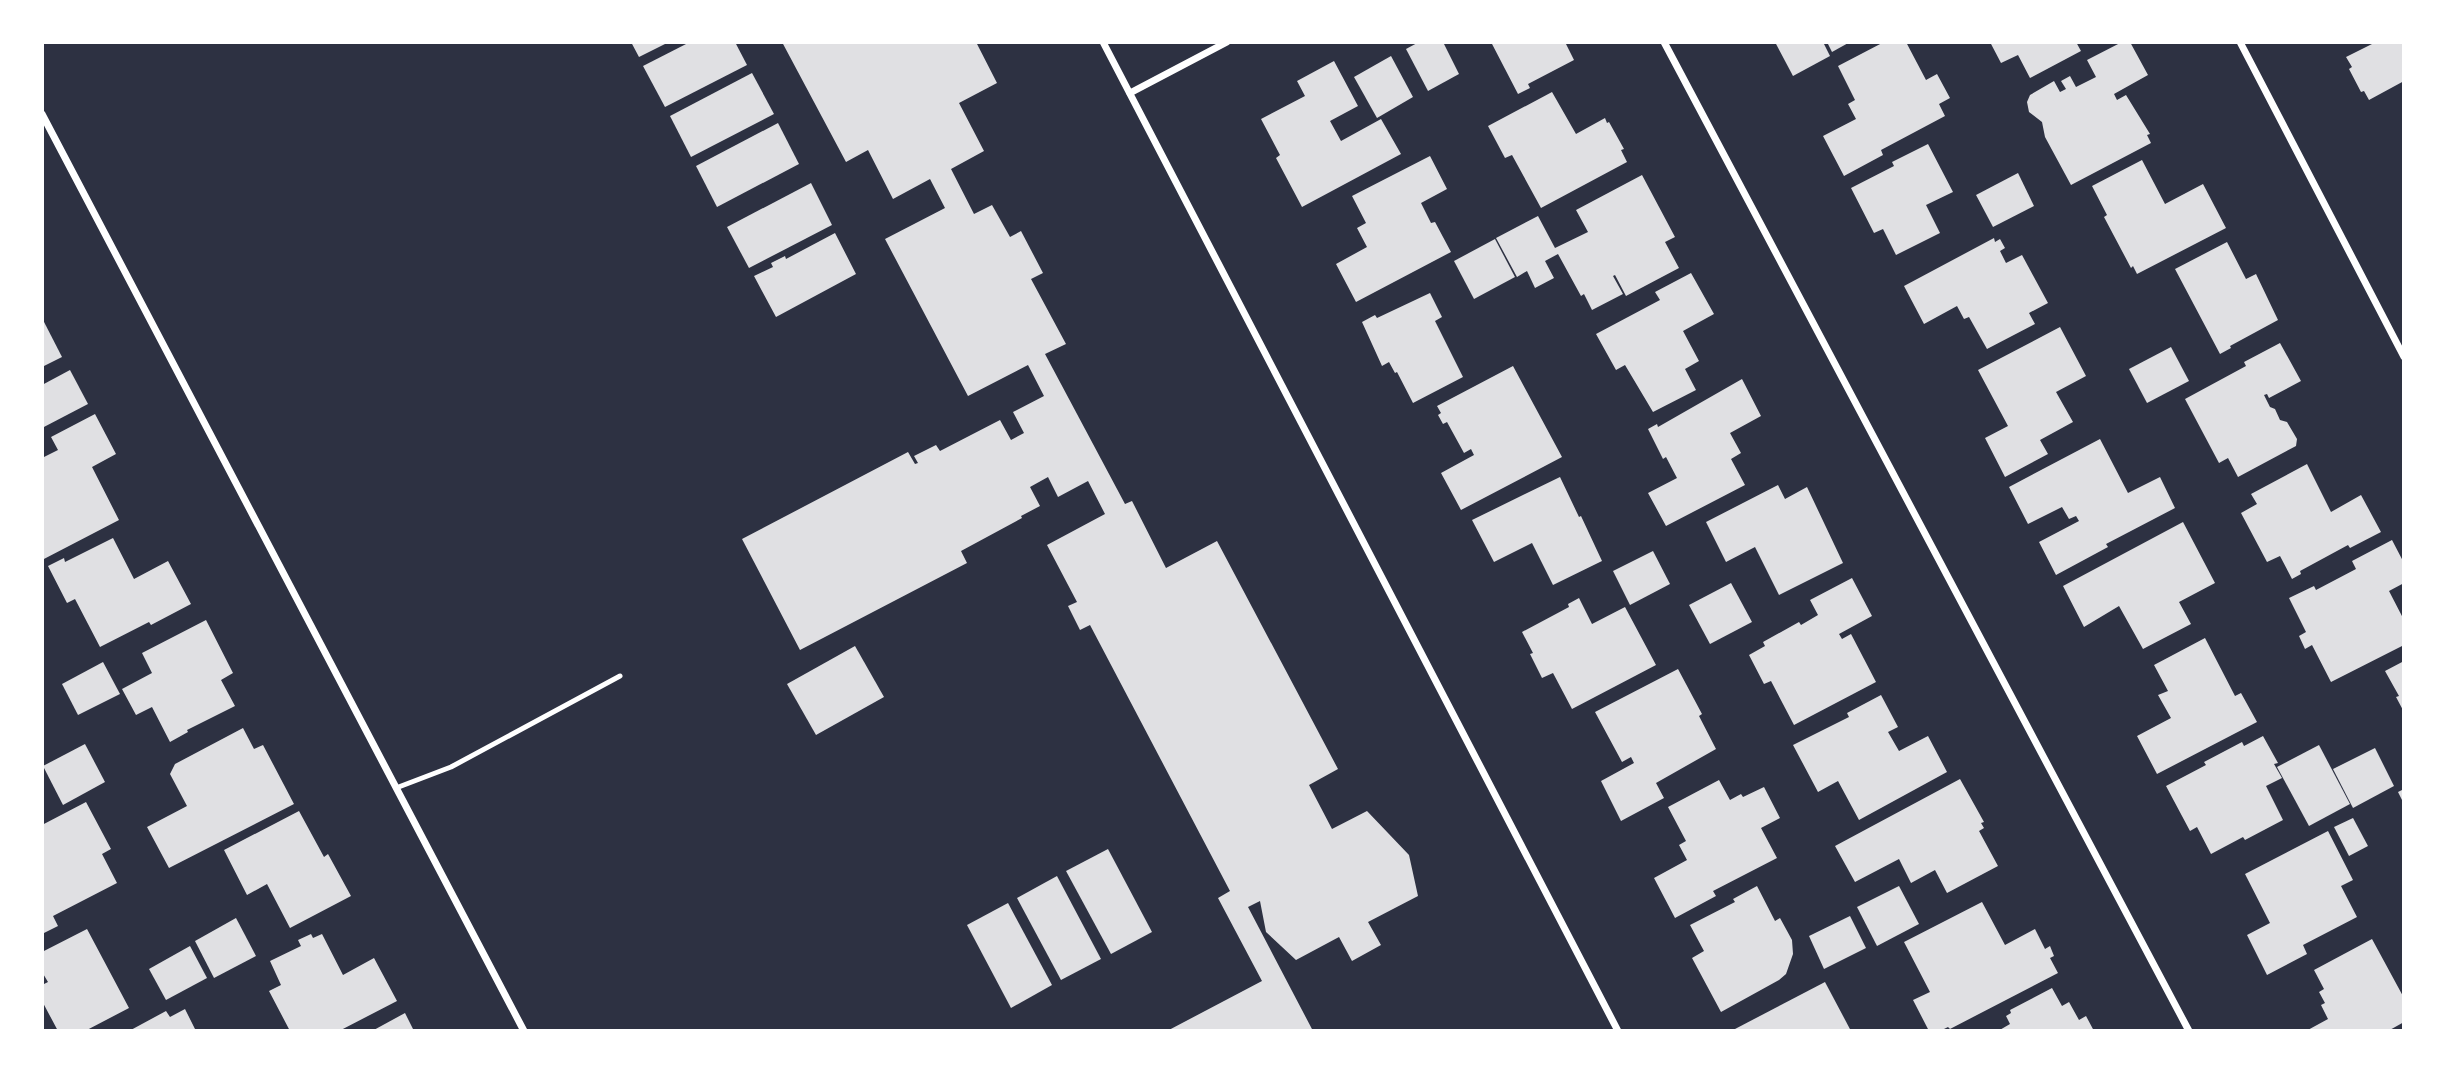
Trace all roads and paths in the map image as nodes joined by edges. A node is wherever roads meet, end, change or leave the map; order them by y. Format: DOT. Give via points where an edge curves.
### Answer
graph roads {
  1 [pos="1103,42"];
  2 [pos="1227,42"];
  3 [pos="1664,42"];
  4 [pos="2240,42"];
  5 [pos="1130,93"];
  6 [pos="42,114"];
  7 [pos="2404,357"];
  8 [pos="620,676"];
  9 [pos="397,788"];
  10 [pos="524,1031"];
  11 [pos="1618,1031"];
  12 [pos="2189,1031"];
  1 -- 5 [label="street"];
  2 -- 5 [label="street"];
  3 -- 12 [label="street"];
  4 -- 7 [label="street"];
  5 -- 11 [label="street"];
  6 -- 9 [label="street"];
  8 -- 9 [label="lane" via="451,766"];
  9 -- 10 [label="street"];
}
